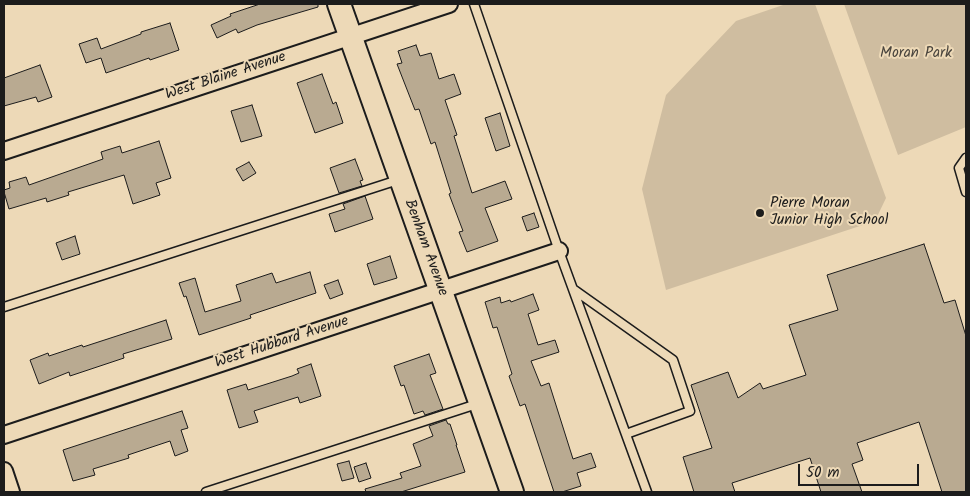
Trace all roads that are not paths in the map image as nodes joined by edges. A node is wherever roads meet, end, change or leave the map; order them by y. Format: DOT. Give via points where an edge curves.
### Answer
graph roads {
  1 [pos="339,4"];
  2 [pos="474,4"];
  3 [pos="442,5"];
  4 [pos="350,36"];
  5 [pos="4,151"];
  6 [pos="966,158"];
  7 [pos="400,179"];
  8 [pos="966,192"];
  9 [pos="559,251"];
  10 [pos="573,289"];
  11 [pos="440,291"];
  12 [pos="4,307"];
  13 [pos="480,403"];
  14 [pos="626,434"];
  15 [pos="4,435"];
  16 [pos="4,471"];
  17 [pos="11,492"];
  18 [pos="206,492"];
  19 [pos="512,492"];
  20 [pos="647,492"];
  1 -- 4 [label="main road, Benham Avenue"];
  2 -- 9 [label="lane"];
  3 -- 4 [label="street, West Blaine Avenue"];
  4 -- 5 [label="street, West Blaine Avenue"];
  4 -- 7 [label="main road, Benham Avenue"];
  6 -- 8 [label="lane" via="958,168"];
  7 -- 11 [label="main road, Benham Avenue"];
  7 -- 12 [label="lane"];
  9 -- 10 [label="lane"];
  9 -- 11 [label="street, West Hubbard Avenue"];
  10 -- 14 [label="lane"];
  10 -- 14 [label="lane" via="673,360 690,411"];
  11 -- 13 [label="main road, Benham Avenue"];
  11 -- 15 [label="street, West Hubbard Avenue"];
  13 -- 18 [label="lane"];
  13 -- 19 [label="main road, Benham Avenue"];
  14 -- 20 [label="lane"];
  16 -- 17 [label="street"];
}
